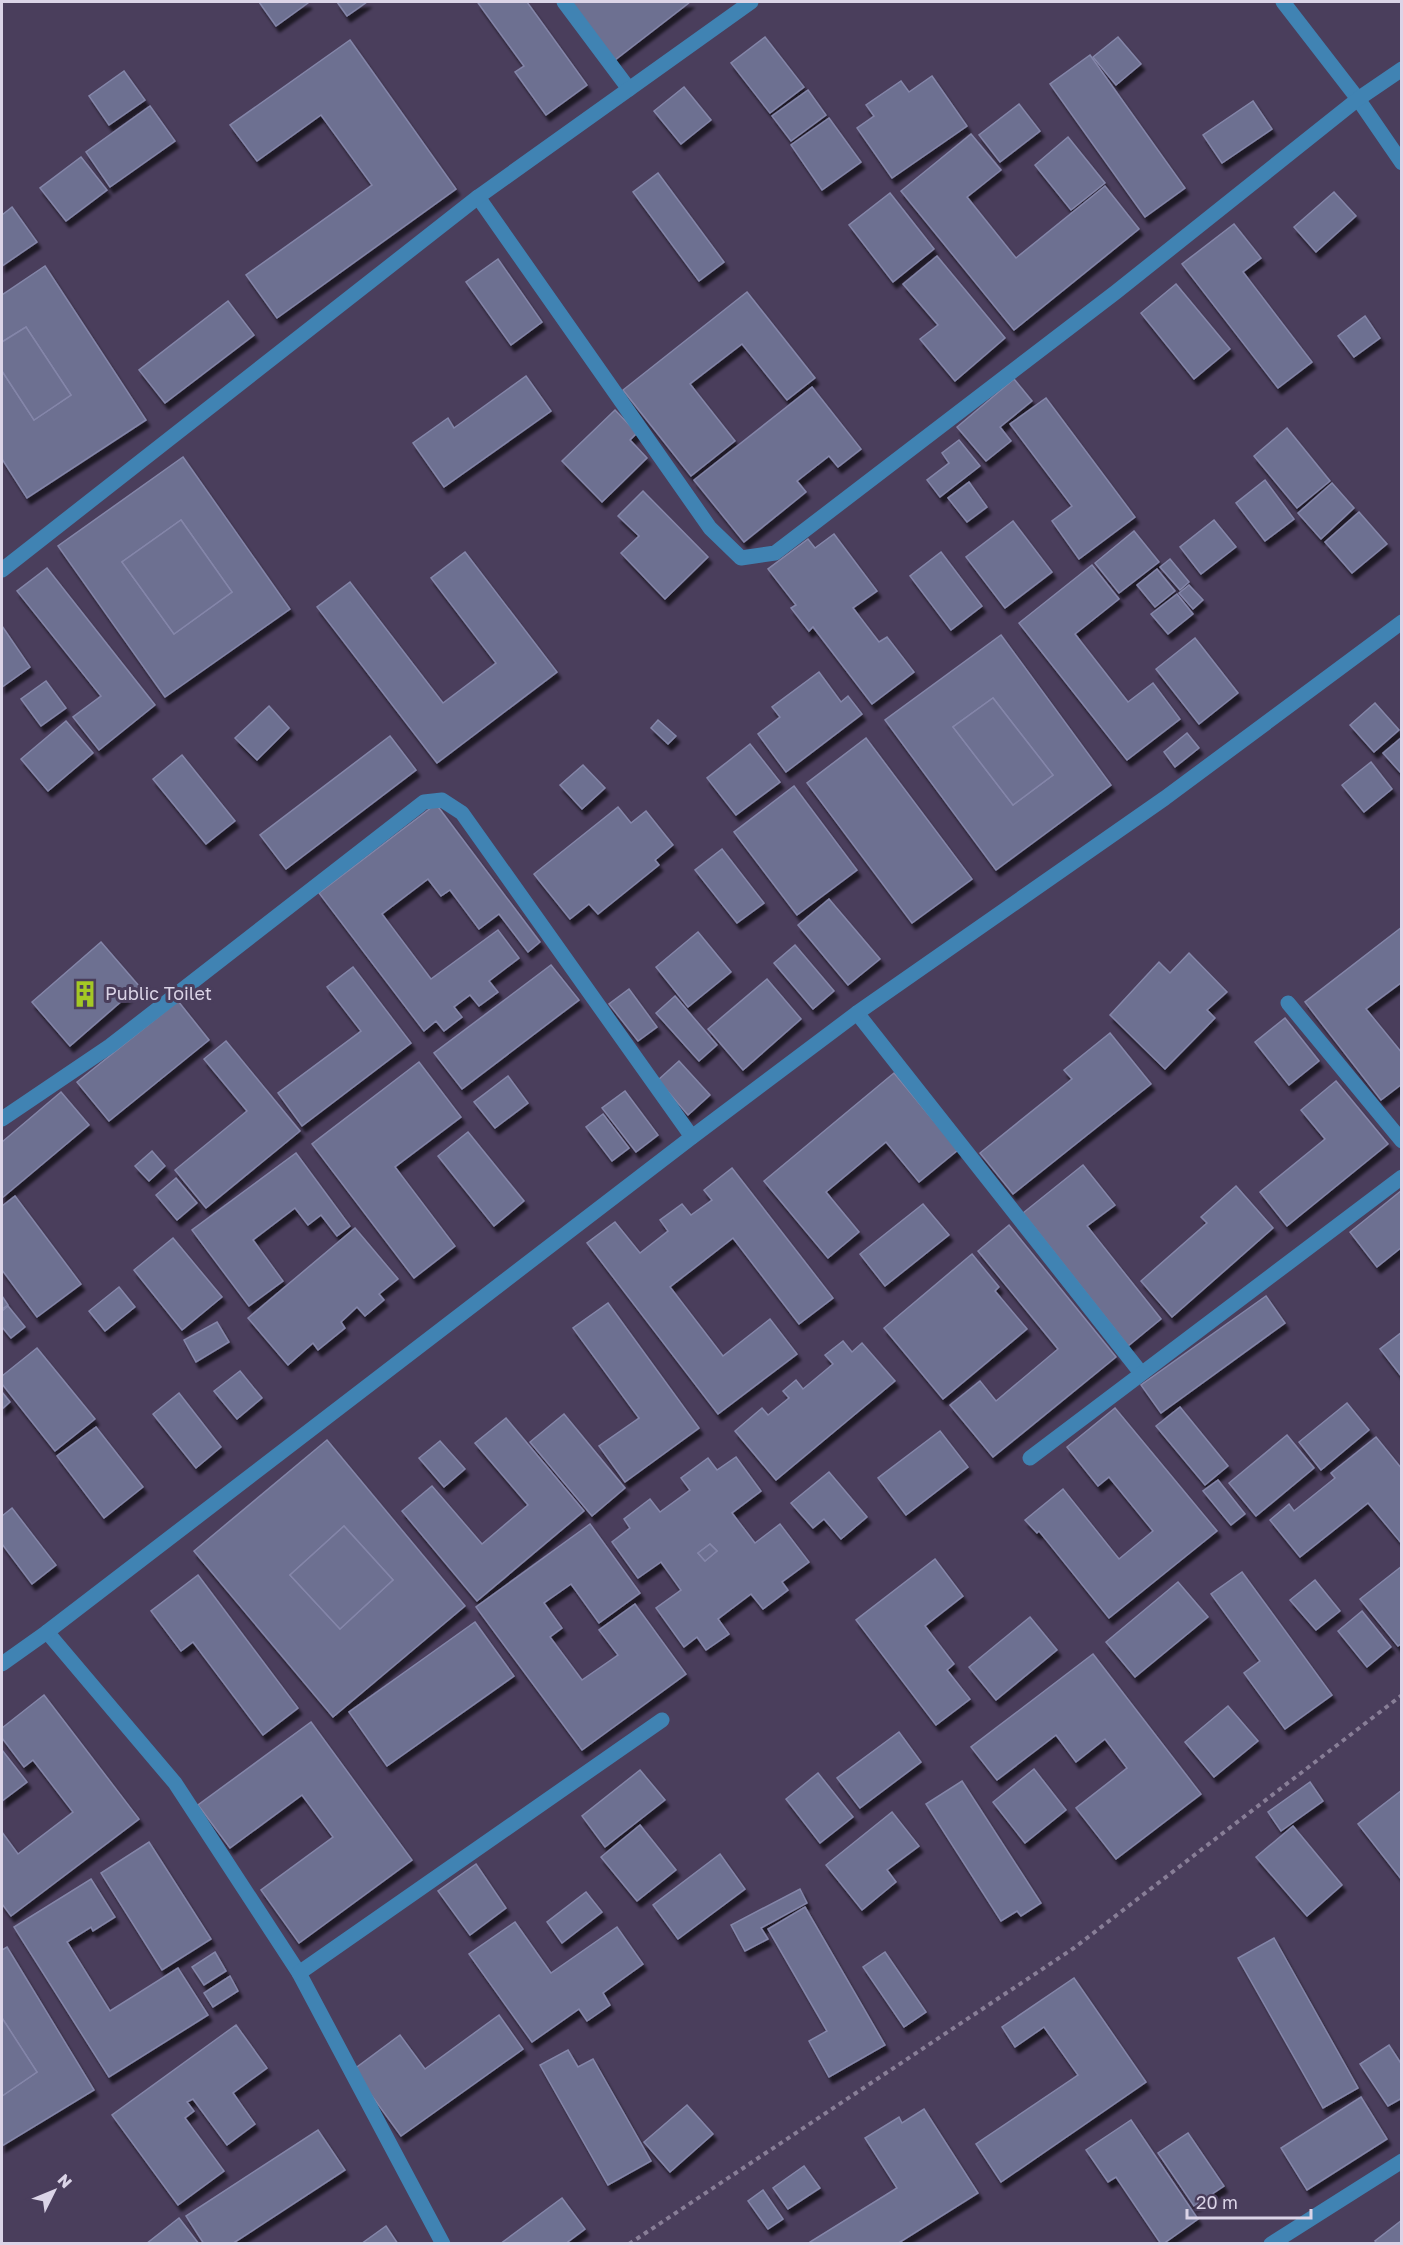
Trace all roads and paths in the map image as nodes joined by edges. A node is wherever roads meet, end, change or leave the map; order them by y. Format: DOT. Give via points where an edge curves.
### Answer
graph roads {
  1 [pos="564,2"];
  2 [pos="751,2"];
  3 [pos="1283,2"];
  4 [pos="1401,69"];
  5 [pos="629,89"];
  6 [pos="1358,99"];
  7 [pos="1401,163"];
  8 [pos="478,197"];
  9 [pos="2,570"];
  10 [pos="1401,622"];
  11 [pos="1288,1003"];
  12 [pos="857,1013"];
  13 [pos="2,1119"];
  14 [pos="692,1137"];
  15 [pos="1401,1141"];
  16 [pos="1401,1177"];
  17 [pos="1141,1373"];
  18 [pos="1030,1458"];
  19 [pos="47,1632"];
  20 [pos="2,1664"];
  21 [pos="1401,1695"];
  22 [pos="662,1720"];
  23 [pos="299,1973"];
  24 [pos="1401,2161"];
  25 [pos="1272,2243"];
  26 [pos="443,2244"];
  27 [pos="629,2244"];
  1 -- 5 [label="street"];
  2 -- 5 [label="street"];
  3 -- 6 [label="street"];
  4 -- 6 [label="street"];
  5 -- 8 [label="street"];
  6 -- 7 [label="street"];
  6 -- 8 [label="street" via="1116,292 775,553 741,558 710,528"];
  8 -- 9 [label="street"];
  10 -- 12 [label="street" via="1165,798"];
  11 -- 15 [label="street"];
  12 -- 14 [label="street"];
  12 -- 17 [label="street"];
  13 -- 14 [label="street" via="110,1046 424,802 442,800 462,813"];
  14 -- 19 [label="street"];
  16 -- 17 [label="street"];
  17 -- 18 [label="street"];
  19 -- 20 [label="street"];
  19 -- 23 [label="street" via="175,1783"];
  21 -- 27 [label="path" via="1074,1948"];
  22 -- 23 [label="street"];
  23 -- 26 [label="street"];
  24 -- 25 [label="street"];
}
